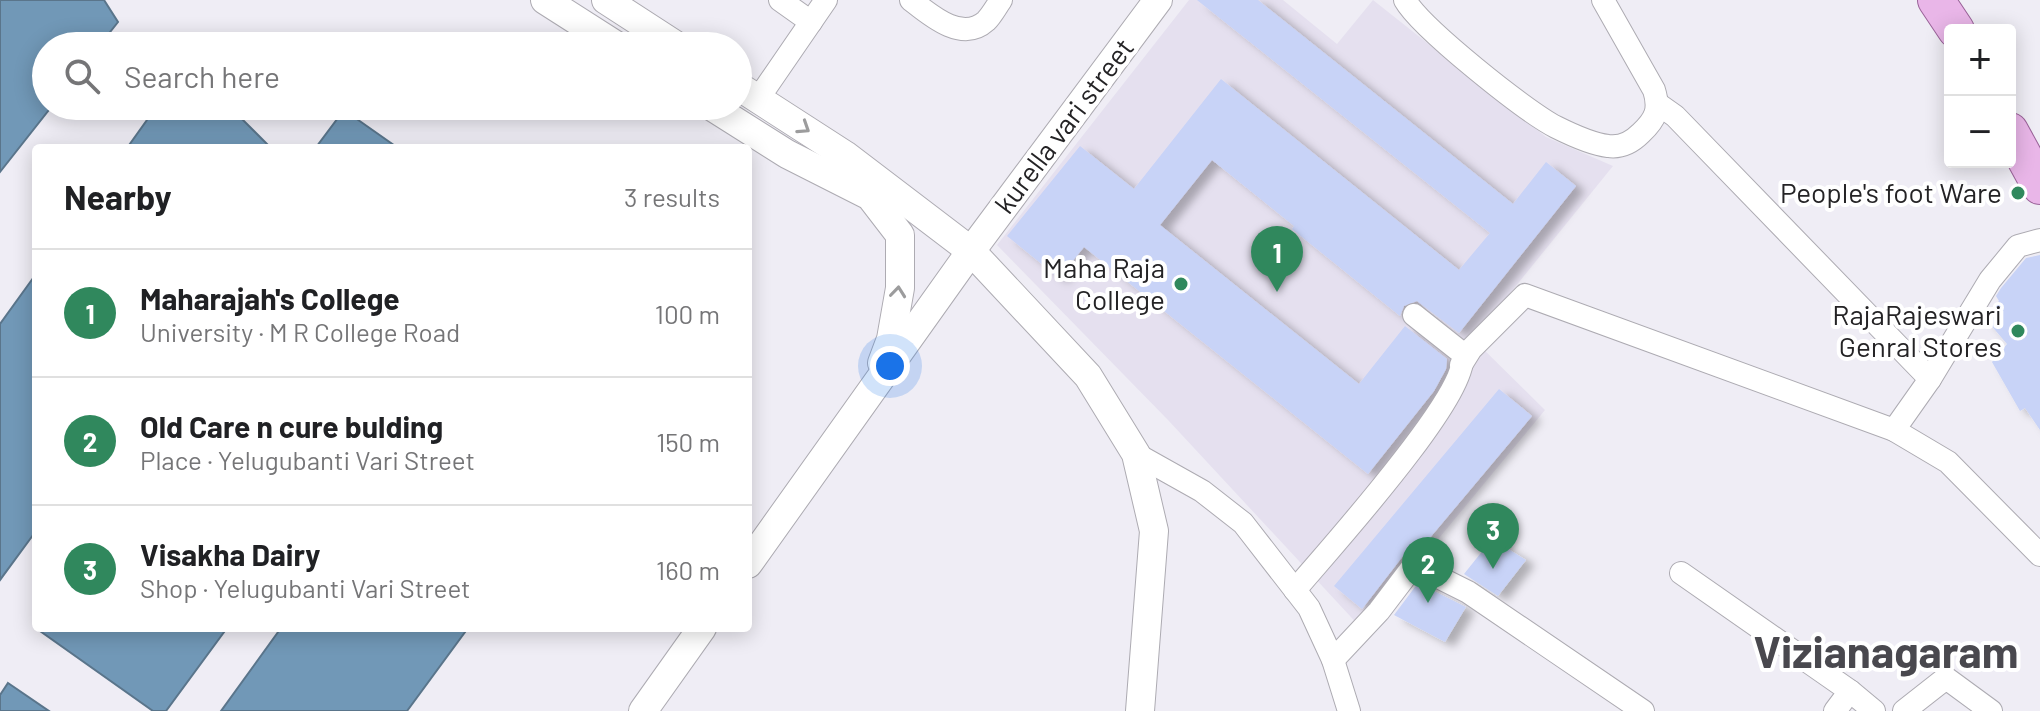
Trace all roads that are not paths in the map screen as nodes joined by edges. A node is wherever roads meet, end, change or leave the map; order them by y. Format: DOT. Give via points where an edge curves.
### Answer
graph roads {
  1 [pos="545,0"];
  2 [pos="606,0"];
  3 [pos="780,0"];
  4 [pos="826,0"];
  5 [pos="911,0"];
  6 [pos="1001,0"];
  7 [pos="1158,0"];
  8 [pos="1405,0"];
  9 [pos="1603,0"];
  10 [pos="1936,0"];
  11 [pos="811,22"];
  12 [pos="1952,24"];
  13 [pos="595,32"];
  14 [pos="655,32"];
  15 [pos="752,88"];
  16 [pos="752,95"];
  17 [pos="1658,104"];
  18 [pos="733,120"];
  19 [pos="2016,142"];
  20 [pos="2040,186"];
  21 [pos="2040,240"];
  22 [pos="971,251"];
  23 [pos="1414,315"];
  24 [pos="1461,365"];
  25 [pos="1930,379"];
  26 [pos="871,394"];
  27 [pos="1894,430"];
  28 [pos="1136,454"];
  29 [pos="2040,555"];
  30 [pos="752,558"];
  31 [pos="1681,573"];
  32 [pos="1295,590"];
  33 [pos="699,632"];
  34 [pos="1333,660"];
  35 [pos="1850,691"];
  36 [pos="643,711"];
  37 [pos="1140,711"];
  38 [pos="1349,711"];
  39 [pos="1643,711"];
  40 [pos="1835,711"];
  41 [pos="1874,711"];
  42 [pos="1904,711"];
  43 [pos="1991,711"];
  1 -- 13 [label="street"];
  2 -- 14 [label="street"];
  3 -- 11 [label="street"];
  4 -- 11 [label="street"];
  5 -- 6 [label="street" via="959,29 973,29"];
  7 -- 22 [label="street, kurella vari street"];
  8 -- 17 [label="street" via="1437,35 1534,113 1591,142 1628,144 1650,124"];
  9 -- 17 [label="street"];
  10 -- 12 [label="main road"];
  11 -- 15 [label="street"];
  16 -- 22 [label="street, one-way" via="845,155"];
  17 -- 25 [label="street"];
  26 -- 18 [label="street, one-way" via="891,339 900,288 900,235 870,196"];
  19 -- 20 [label="main road"];
  21 -- 25 [label="street" via="2018,246 1999,269"];
  22 -- 26 [label="street, kurella vari street"];
  22 -- 28 [label="street" via="1088,376"];
  23 -- 24 [label="street" via="1462,353"];
  24 -- 27 [label="street" via="1525,295"];
  24 -- 32 [label="street" via="1455,386 1405,459"];
  25 -- 27 [label="street"];
  26 -- 30 [label="street"];
  27 -- 29 [label="street" via="1948,462"];
  28 -- 32 [label="street" via="1202,491 1243,523"];
  28 -- 37 [label="street" via="1154,531"];
  31 -- 35 [label="street"];
  32 -- 34 [label="street"];
  33 -- 36 [label="street"];
  34 -- 38 [label="street"];
  34 -- 39 [label="street" via="1414,565 1468,592"];
  35 -- 40 [label="street"];
  35 -- 41 [label="street"];
  42 -- 43 [label="street" via="1946,678"];
}
